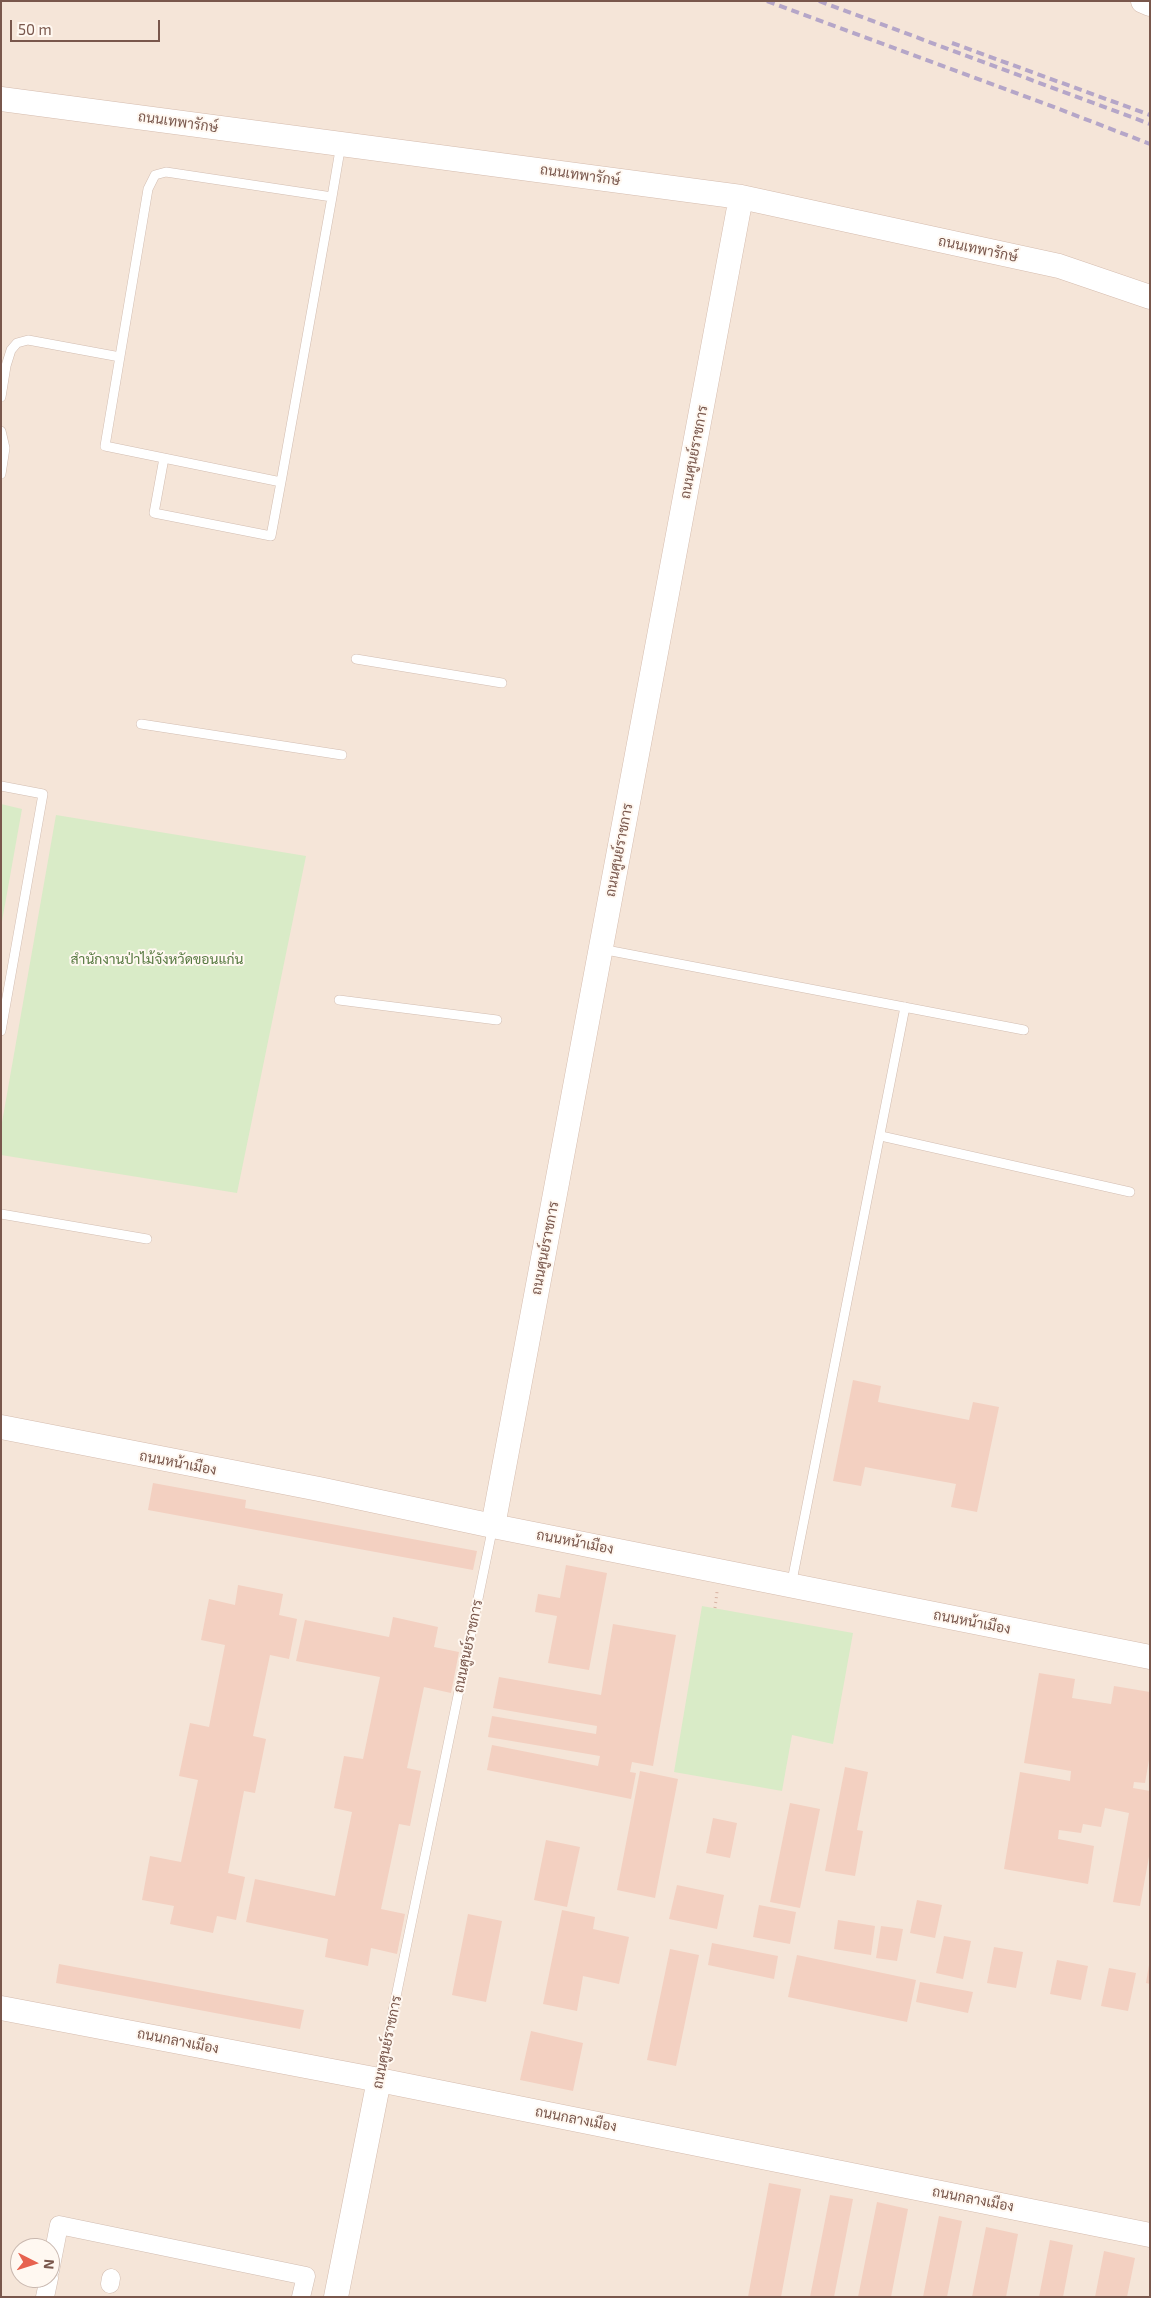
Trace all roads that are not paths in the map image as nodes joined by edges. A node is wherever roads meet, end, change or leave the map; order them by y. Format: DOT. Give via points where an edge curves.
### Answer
graph roads {
  1 [pos="1143,1"];
  2 [pos="1150,4"];
  3 [pos="1,99"];
  4 [pos="342,144"];
  5 [pos="332,197"];
  6 [pos="741,197"];
  7 [pos="1150,297"];
  8 [pos="120,357"];
  9 [pos="1,397"];
  10 [pos="1,431"];
  11 [pos="164,458"];
  12 [pos="1,474"];
  13 [pos="281,482"];
  14 [pos="356,658"];
  15 [pos="502,683"];
  16 [pos="141,724"];
  17 [pos="342,755"];
  18 [pos="1,786"];
  19 [pos="601,949"];
  20 [pos="339,1000"];
  21 [pos="905,1007"];
  22 [pos="497,1020"];
  23 [pos="1024,1030"];
  24 [pos="1,1031"];
  25 [pos="881,1136"];
  26 [pos="1130,1192"];
  27 [pos="1,1214"];
  28 [pos="147,1239"];
  29 [pos="1,1427"];
  30 [pos="493,1526"];
  31 [pos="791,1586"];
  32 [pos="1150,1657"];
  33 [pos="1,2008"];
  34 [pos="379,2080"];
  35 [pos="1150,2235"];
  36 [pos="57,2238"];
  37 [pos="301,2297"];
  38 [pos="336,2297"];
  1 -- 2 [label="street"];
  3 -- 4 [label="street, ถนนเทพารักษ์"];
  4 -- 5 [label="lane"];
  4 -- 6 [label="street, ถนนเทพารักษ์"];
  5 -- 8 [label="lane" via="166,172 155,175 148,189"];
  5 -- 13 [label="lane"];
  6 -- 7 [label="street, ถนนเทพารักษ์" via="1059,266"];
  6 -- 19 [label="street, ถนนศูนย์ราชการ"];
  8 -- 9 [label="lane" via="28,340 17,343 6,366"];
  8 -- 11 [label="lane" via="105,446"];
  10 -- 12 [label="lane" via="5,448"];
  11 -- 13 [label="lane"];
  11 -- 13 [label="lane" via="154,513 271,536"];
  14 -- 15 [label="lane"];
  16 -- 17 [label="lane"];
  18 -- 24 [label="lane" via="42,794"];
  19 -- 21 [label="lane"];
  19 -- 30 [label="street, ถนนศูนย์ราชการ"];
  20 -- 22 [label="lane"];
  21 -- 23 [label="lane"];
  21 -- 25 [label="lane"];
  25 -- 26 [label="lane"];
  25 -- 31 [label="lane"];
  27 -- 28 [label="lane"];
  29 -- 30 [label="street, ถนนหน้าเมือง"];
  30 -- 31 [label="street, ถนนหน้าเมือง"];
  30 -- 34 [label="lane, ถนนศูนย์ราชการ"];
  31 -- 32 [label="street, ถนนหน้าเมือง"];
  33 -- 34 [label="street, ถนนกลางเมือง"];
  34 -- 35 [label="street, ถนนกลางเมือง"];
  34 -- 38 [label="street, ถนนศูนย์ราชการ"];
  36 -- 37 [label="street" via="60,2225 306,2276"];
}
